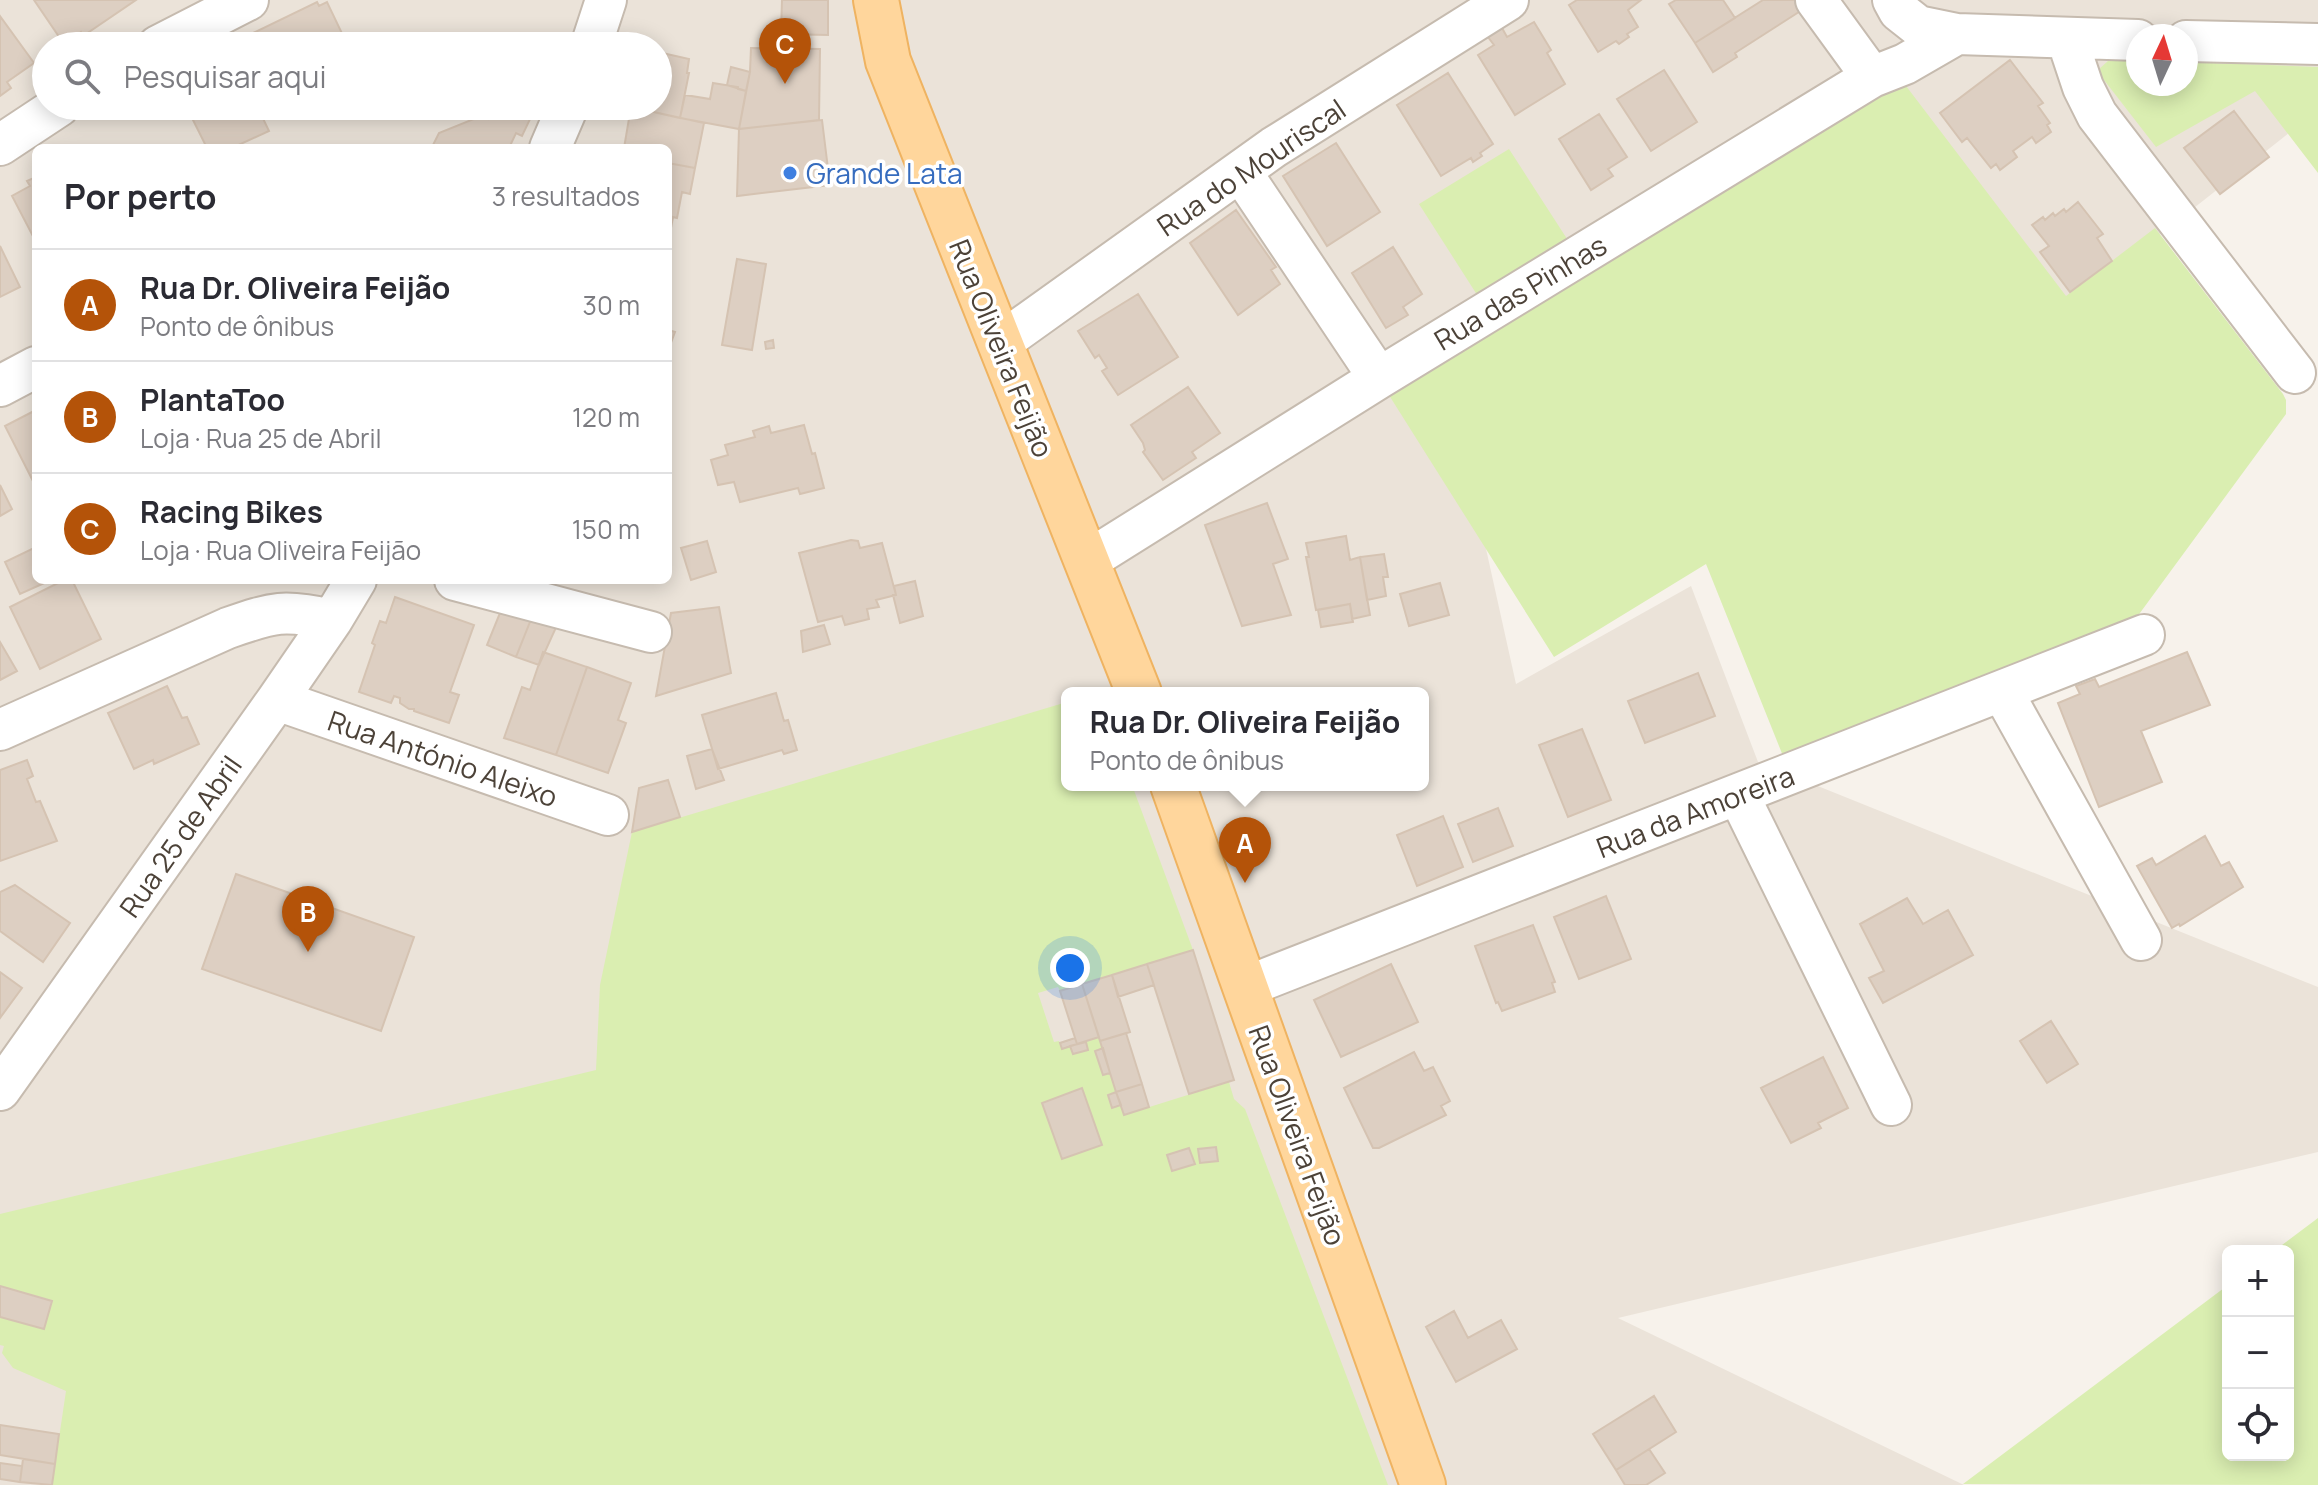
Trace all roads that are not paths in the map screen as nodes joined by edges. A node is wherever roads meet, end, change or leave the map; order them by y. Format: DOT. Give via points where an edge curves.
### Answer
graph roads {
  1 [pos="248,0"];
  2 [pos="606,0"];
  3 [pos="876,0"];
  4 [pos="1508,0"];
  5 [pos="1816,0"];
  6 [pos="1893,0"];
  7 [pos="185,32"];
  8 [pos="596,32"];
  9 [pos="1957,34"];
  10 [pos="2067,39"];
  11 [pos="2126,40"];
  12 [pos="2198,41"];
  13 [pos="2318,44"];
  14 [pos="1872,77"];
  15 [pos="38,120"];
  16 [pos="562,120"];
  17 [pos="552,144"];
  18 [pos="0,145"];
  19 [pos="1241,172"];
  20 [pos="1000,343"];
  21 [pos="32,369"];
  22 [pos="2295,373"];
  23 [pos="1379,378"];
  24 [pos="0,386"];
  25 [pos="1087,561"];
  26 [pos="354,584"];
  27 [pos="470,584"];
  28 [pos="332,620"];
  29 [pos="651,632"];
  30 [pos="2144,635"];
  31 [pos="1137,687"];
  32 [pos="2002,691"];
  33 [pos="277,700"];
  34 [pos="0,730"];
  35 [pos="1175,791"];
  36 [pos="1738,794"];
  37 [pos="608,815"];
  38 [pos="2141,940"];
  39 [pos="1245,987"];
  40 [pos="0,1090"];
  41 [pos="1891,1105"];
  42 [pos="1423,1485"];
  1 -- 7 [label="street"];
  2 -- 8 [label="street"];
  3 -- 20 [label="main road, Rua Oliveira Feijão" via="888,61"];
  4 -- 19 [label="street, Rua do Mouriscal"];
  5 -- 14 [label="street"];
  6 -- 9 [label="street" via="1918,26"];
  9 -- 10 [label="street"];
  9 -- 14 [label="street, Rua das Pinhas"];
  10 -- 11 [label="street"];
  10 -- 22 [label="street" via="2097,115"];
  12 -- 13 [label="street"];
  14 -- 23 [label="street, Rua das Pinhas"];
  15 -- 18 [label="street"];
  16 -- 17 [label="street"];
  19 -- 20 [label="street, Rua do Mouriscal"];
  19 -- 23 [label="street"];
  20 -- 25 [label="main road, Rua Oliveira Feijão"];
  21 -- 24 [label="street"];
  23 -- 25 [label="street, Rua das Pinhas"];
  25 -- 31 [label="main road, Rua Oliveira Feijão"];
  26 -- 28 [label="street, Rua 25 de Abril"];
  27 -- 29 [label="street"];
  28 -- 33 [label="street, Rua 25 de Abril"];
  28 -- 34 [label="street" via="284,611 260,617"];
  30 -- 32 [label="street, Rua da Amoreira"];
  32 -- 36 [label="street, Rua da Amoreira"];
  32 -- 38 [label="street"];
  33 -- 37 [label="street, Rua António Aleixo"];
  33 -- 40 [label="street, Rua 25 de Abril"];
  35 -- 39 [label="main road, Rua Oliveira Feijão"];
  36 -- 39 [label="street, Rua da Amoreira"];
  36 -- 41 [label="street"];
  39 -- 42 [label="main road, Rua Oliveira Feijão"];
}
